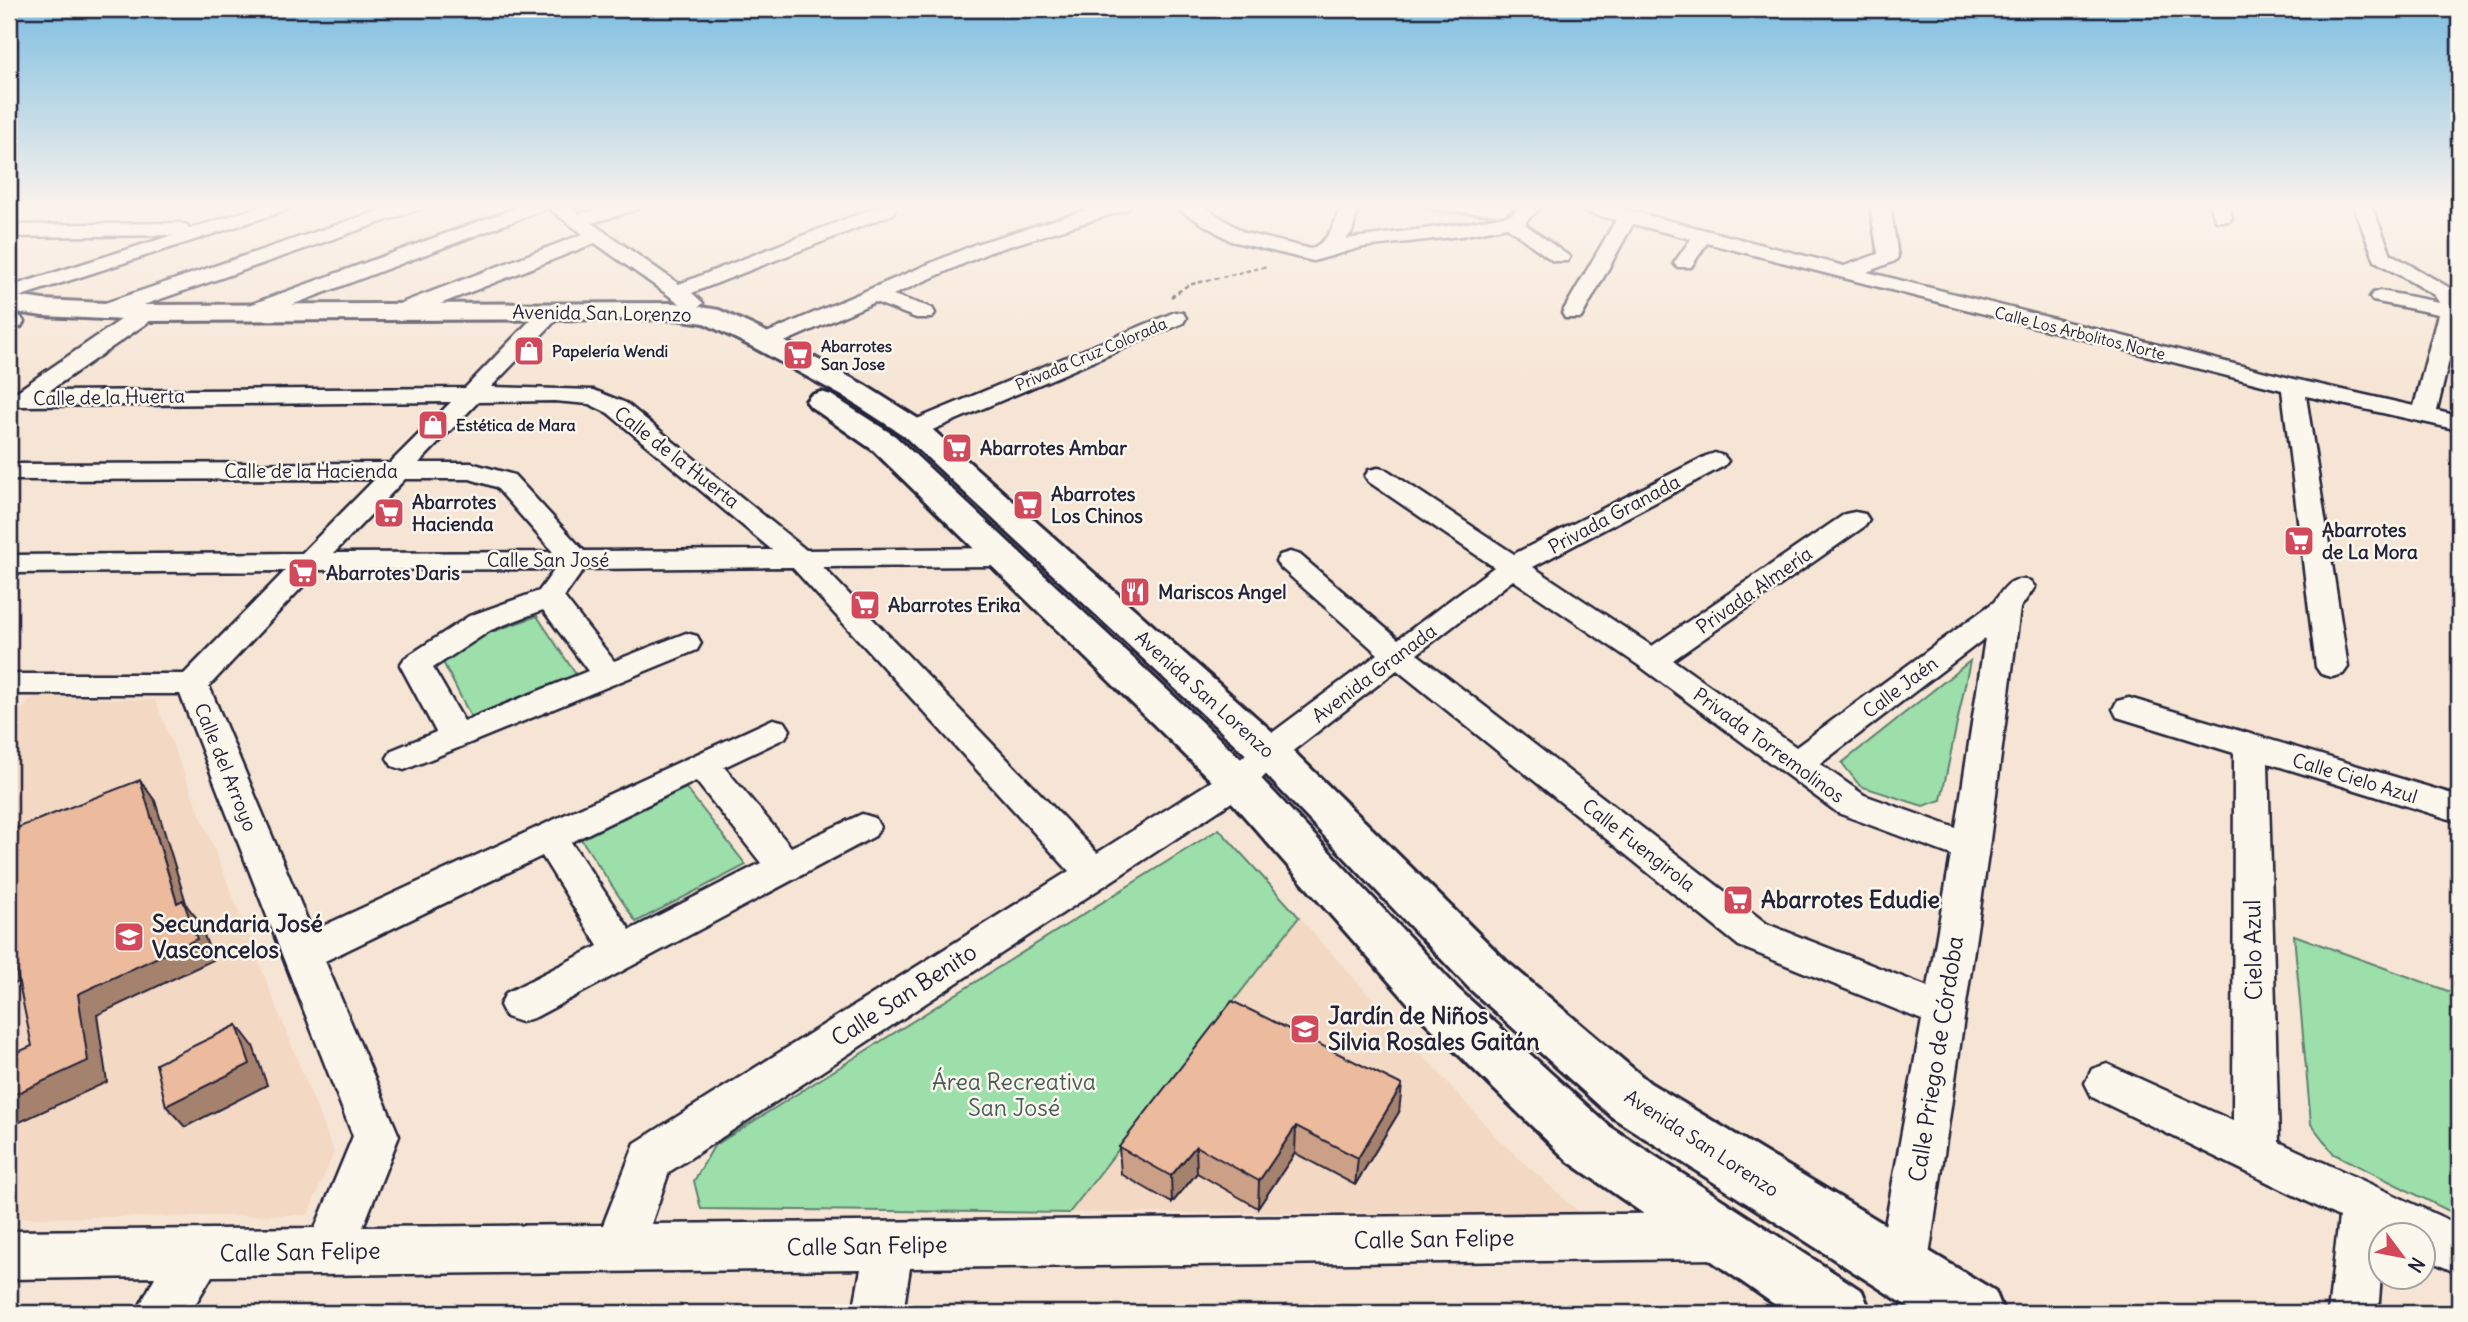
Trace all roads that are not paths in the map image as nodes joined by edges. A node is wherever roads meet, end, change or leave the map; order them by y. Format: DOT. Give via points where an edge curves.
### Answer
graph roads {
  1 [pos="93,267"];
  2 [pos="233,267"];
  3 [pos="374,267"];
  4 [pos="516,267"];
  5 [pos="635,267"];
  6 [pos="777,267"];
  7 [pos="942,267"];
  8 [pos="1599,267"];
  9 [pos="1819,267"];
  10 [pos="1861,267"];
  11 [pos="2399,267"];
  12 [pos="1844,273"];
  13 [pos="9,294"];
  14 [pos="877,296"];
  15 [pos="2380,297"];
  16 [pos="2450,310"];
  17 [pos="101,312"];
  18 [pos="399,312"];
  19 [pos="690,312"];
  20 [pos="249,313"];
  21 [pos="924,313"];
  22 [pos="1573,313"];
  23 [pos="10,318"];
  24 [pos="1175,318"];
  25 [pos="545,319"];
  26 [pos="136,320"];
  27 [pos="341,320"];
  28 [pos="765,342"];
  29 [pos="2293,386"];
  30 [pos="472,394"];
  31 [pos="16,403"];
  32 [pos="2424,415"];
  33 [pos="2459,423"];
  34 [pos="914,429"];
  35 [pos="1715,461"];
  36 [pos="397,471"];
  37 [pos="9,472"];
  38 [pos="1378,476"];
  39 [pos="1855,520"];
  40 [pos="1003,557"];
  41 [pos="799,558"];
  42 [pos="576,560"];
  43 [pos="1290,561"];
  44 [pos="310,562"];
  45 [pos="9,564"];
  46 [pos="1513,567"];
  47 [pos="550,597"];
  48 [pos="2013,598"];
  49 [pos="686,643"];
  50 [pos="1398,655"];
  51 [pos="1652,660"];
  52 [pos="2332,667"];
  53 [pos="608,675"];
  54 [pos="192,684"];
  55 [pos="13,688"];
  56 [pos="2129,709"];
  57 [pos="773,730"];
  58 [pos="456,737"];
  59 [pos="2251,747"];
  60 [pos="1269,752"];
  61 [pos="404,758"];
  62 [pos="702,764"];
  63 [pos="1796,766"];
  64 [pos="1238,781"];
  65 [pos="2459,810"];
  66 [pos="862,827"];
  67 [pos="550,837"];
  68 [pos="1971,848"];
  69 [pos="786,867"];
  70 [pos="1093,873"];
  71 [pos="623,952"];
  72 [pos="302,954"];
  73 [pos="521,1005"];
  74 [pos="1942,1010"];
  75 [pos="2107,1083"];
  76 [pos="2256,1153"];
  77 [pos="2364,1205"];
  78 [pos="1724,1236"];
  79 [pos="890,1245"];
  80 [pos="618,1248"];
  81 [pos="2459,1250"];
  82 [pos="330,1252"];
  83 [pos="199,1253"];
  84 [pos="9,1255"];
  85 [pos="1902,1270"];
  86 [pos="161,1313"];
  87 [pos="877,1313"];
  88 [pos="1840,1313"];
  89 [pos="1973,1313"];
  90 [pos="2353,1313"];
  1 -- 13 [label="street"];
  2 -- 17 [label="street"];
  3 -- 20 [label="street"];
  4 -- 18 [label="street"];
  5 -- 19 [label="street"];
  6 -- 19 [label="street"];
  7 -- 14 [label="street"];
  8 -- 22 [label="street"];
  9 -- 12 [label="street, Calle Los Arbolitos Norte"];
  10 -- 12 [label="street"];
  11 -- 16 [label="street" via="2441,291 2452,303"];
  12 -- 29 [label="street, Calle Los Arbolitos Norte"];
  14 -- 21 [label="street"];
  14 -- 28 [label="street"];
  15 -- 16 [label="street"];
  16 -- 32 [label="street"];
  17 -- 23 [label="street, Avenida San Lorenzo"];
  17 -- 26 [label="street, Avenida San Lorenzo"];
  18 -- 25 [label="street, Avenida San Lorenzo"];
  18 -- 27 [label="street, Avenida San Lorenzo"];
  19 -- 25 [label="street, Avenida San Lorenzo" via="659,326"];
  19 -- 28 [label="street, Avenida San Lorenzo"];
  19 -- 40 [label="street, Avenida San Lorenzo" via="738,353 828,404 884,443"];
  20 -- 26 [label="street, Avenida San Lorenzo"];
  20 -- 27 [label="street, Avenida San Lorenzo"];
  23 -- 26 [label="street, Avenida San Lorenzo"];
  24 -- 34 [label="street, Privada Cruz Colorada"];
  25 -- 27 [label="street, Avenida San Lorenzo"];
  25 -- 30 [label="street, Calle del Arroyo"];
  26 -- 27 [label="street, Avenida San Lorenzo"];
  26 -- 31 [label="street"];
  28 -- 34 [label="street, Avenida San Lorenzo"];
  29 -- 32 [label="street, Calle Los Arbolitos Norte"];
  29 -- 52 [label="street"];
  30 -- 31 [label="street, Calle de la Huerta"];
  30 -- 36 [label="street, Calle del Arroyo"];
  30 -- 41 [label="street, Calle de la Huerta" via="594,397 617,408"];
  32 -- 33 [label="street, Calle Los Arbolitos Norte"];
  34 -- 60 [label="street, Avenida San Lorenzo"];
  35 -- 46 [label="street, Privada Granada"];
  36 -- 37 [label="street, Calle de la Hacienda"];
  36 -- 42 [label="street, Calle de la Hacienda" via="471,471 505,481"];
  36 -- 44 [label="street, Calle del Arroyo"];
  38 -- 46 [label="street"];
  39 -- 51 [label="street, Privada Almería"];
  40 -- 41 [label="street, Calle San José"];
  40 -- 64 [label="street, Avenida San Lorenzo"];
  41 -- 42 [label="street, Calle San José"];
  41 -- 70 [label="street, Calle de la Huerta"];
  42 -- 44 [label="street, Calle San José"];
  42 -- 47 [label="street"];
  43 -- 50 [label="street, Calle Fuengirola"];
  44 -- 45 [label="street, Calle San José"];
  44 -- 54 [label="street, Calle del Arroyo"];
  46 -- 50 [label="street, Avenida Granada"];
  46 -- 51 [label="street, Privada Torremolinos"];
  47 -- 53 [label="street"];
  47 -- 58 [label="street" via="480,623 416,664"];
  48 -- 63 [label="street, Calle Jaén"];
  48 -- 68 [label="street, Calle Priego de Córdoba"];
  49 -- 53 [label="street"];
  50 -- 60 [label="street, Avenida Granada"];
  50 -- 74 [label="street, Calle Fuengirola" via="1753,935"];
  51 -- 63 [label="street, Privada Torremolinos"];
  53 -- 58 [label="street"];
  54 -- 55 [label="street"];
  54 -- 72 [label="street, Calle del Arroyo"];
  56 -- 59 [label="street, Calle Cielo Azul"];
  57 -- 62 [label="street"];
  58 -- 61 [label="street"];
  59 -- 65 [label="street, Calle Cielo Azul"];
  59 -- 76 [label="street, Cielo Azul"];
  60 -- 64 [label="street, Avenida Granada"];
  60 -- 85 [label="street, Avenida San Lorenzo" via="1488,975 1631,1100"];
  62 -- 67 [label="street"];
  62 -- 69 [label="street"];
  63 -- 68 [label="street, Privada Torremolinos" via="1851,804"];
  64 -- 70 [label="street, Calle San Benito"];
  64 -- 78 [label="street, Avenida San Lorenzo" via="1440,1004 1589,1144"];
  66 -- 69 [label="street"];
  67 -- 71 [label="street"];
  67 -- 72 [label="street"];
  68 -- 74 [label="street, Calle Priego de Córdoba"];
  69 -- 71 [label="street"];
  70 -- 80 [label="street, Calle San Benito" via="651,1157"];
  71 -- 73 [label="street"];
  72 -- 82 [label="street, Calle del Arroyo" via="376,1136"];
  74 -- 85 [label="street, Calle Priego de Córdoba"];
  75 -- 76 [label="street"];
  76 -- 77 [label="street"];
  77 -- 81 [label="street"];
  77 -- 90 [label="street"];
  78 -- 79 [label="street, Calle San Felipe"];
  78 -- 88 [label="street, Avenida San Lorenzo"];
  79 -- 80 [label="street, Calle San Felipe"];
  79 -- 87 [label="street"];
  80 -- 82 [label="street, Calle San Felipe"];
  82 -- 83 [label="street, Calle San Felipe"];
  83 -- 84 [label="street, Calle San Felipe"];
  83 -- 86 [label="street"];
  85 -- 89 [label="street, Avenida San Lorenzo"];
}
